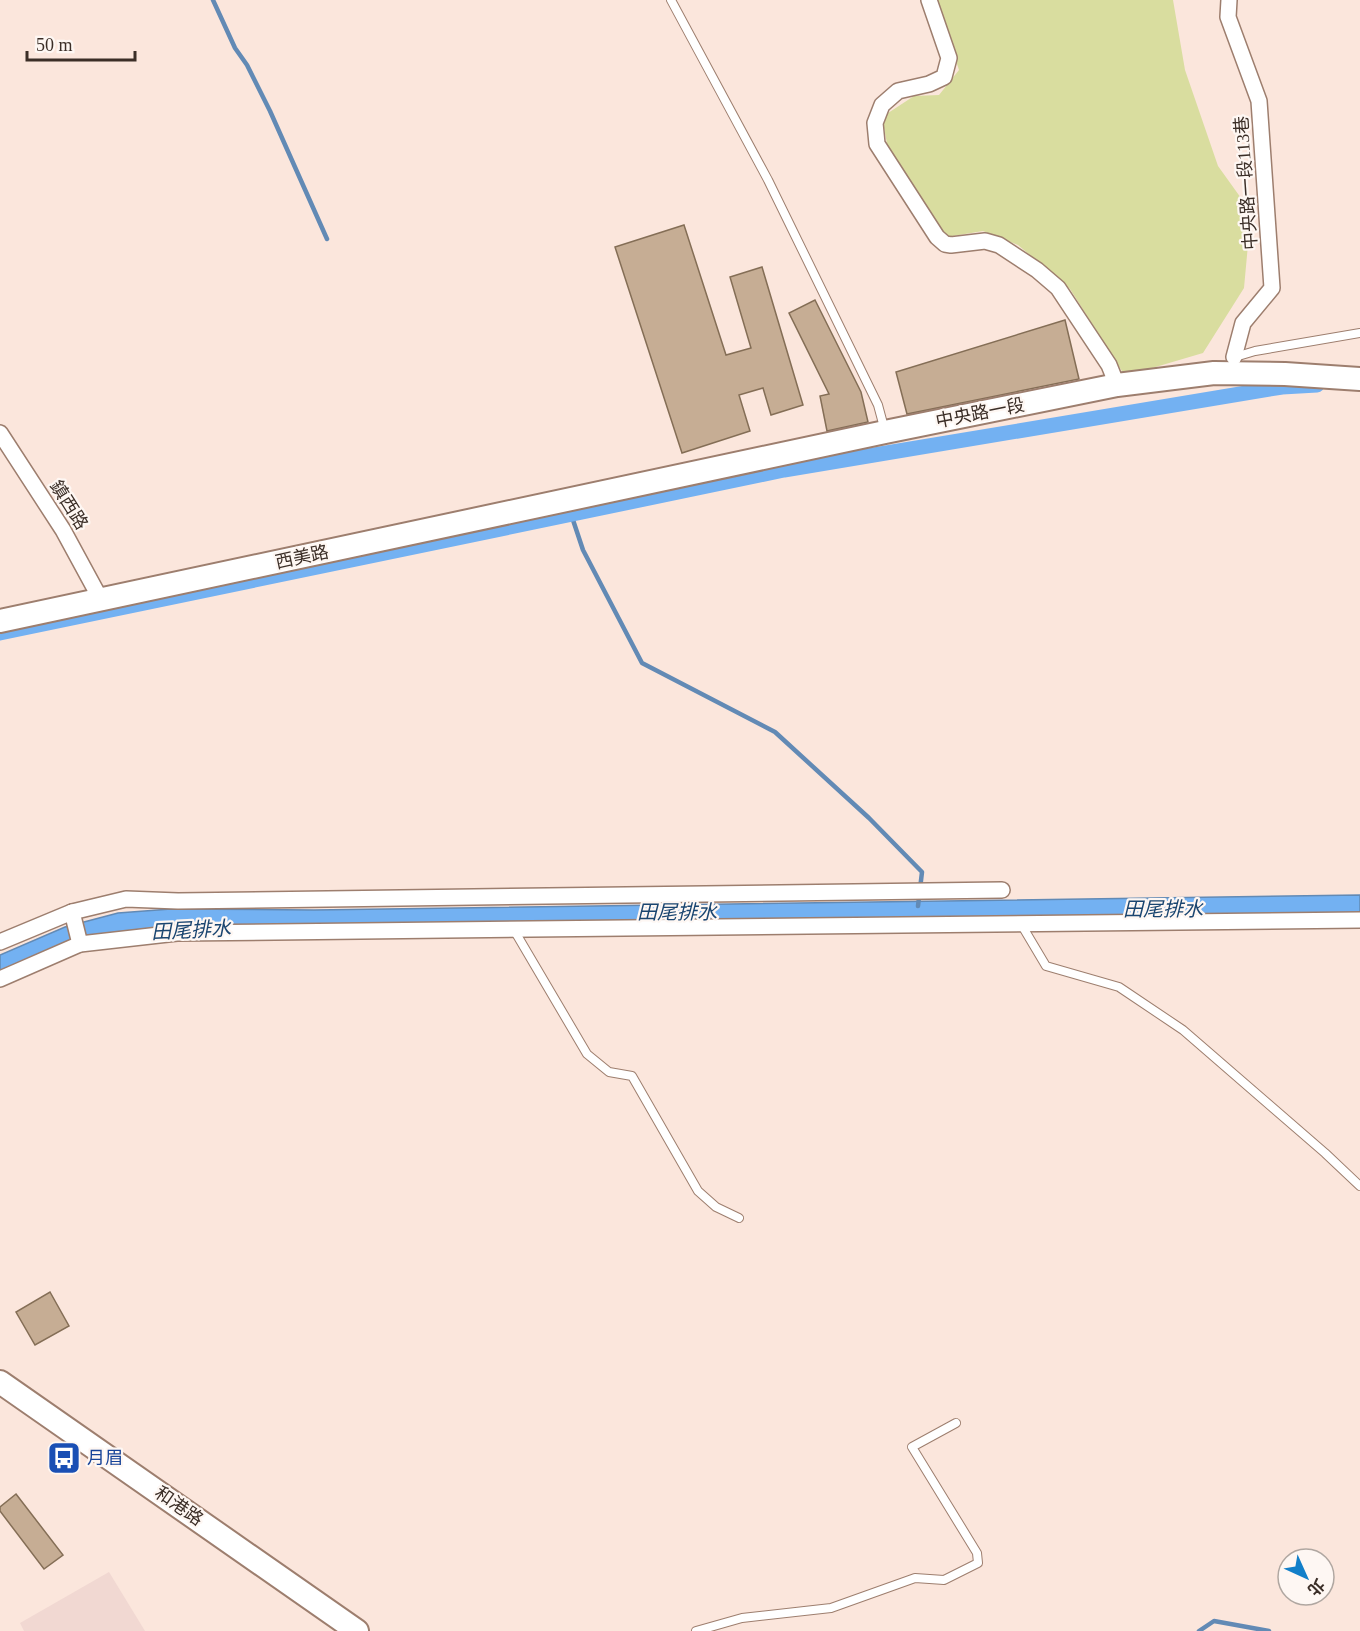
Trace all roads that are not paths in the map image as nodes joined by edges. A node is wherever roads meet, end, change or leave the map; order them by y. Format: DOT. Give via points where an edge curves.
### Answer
graph roads {
  1 [pos="671,0"];
  2 [pos="929,0"];
  3 [pos="1229,0"];
  4 [pos="1360,333"];
  5 [pos="1234,357"];
  6 [pos="1214,373"];
  7 [pos="1360,379"];
  8 [pos="1117,385"];
  9 [pos="885,432"];
  10 [pos="0,433"];
  11 [pos="604,491"];
  12 [pos="101,600"];
  13 [pos="0,621"];
  14 [pos="1002,890"];
  15 [pos="72,912"];
  16 [pos="1360,920"];
  17 [pos="1021,924"];
  18 [pos="514,930"];
  19 [pos="0,942"];
  20 [pos="80,944"];
  21 [pos="0,978"];
  22 [pos="1360,1186"];
  23 [pos="739,1218"];
  24 [pos="0,1382"];
  25 [pos="0,1400"];
  26 [pos="956,1424"];
  27 [pos="332,1631"];
  28 [pos="357,1631"];
  29 [pos="696,1631"];
  1 -- 9 [label="lane" via="778,201 878,405"];
  2 -- 8 [label="street" via="949,58 944,77 898,91 882,105 875,123 877,144 945,244 985,241 999,245 1058,288"];
  3 -- 5 [label="street, 中央路一段113巷" via="1228,17 1259,101 1272,288 1243,322"];
  4 -- 5 [label="lane"];
  5 -- 6 [label="lane"];
  6 -- 7 [label="street, 中央路一段"];
  6 -- 8 [label="street, 中央路一段"];
  8 -- 9 [label="street, 中央路一段"];
  9 -- 11 [label="street, 中央路一段"];
  10 -- 12 [label="street, 鎮西路" via="63,530"];
  11 -- 12 [label="street, 西美路"];
  12 -- 13 [label="street, 西美路"];
  14 -- 15 [label="street" via="126,899"];
  15 -- 19 [label="street"];
  15 -- 20 [label="street"];
  16 -- 17 [label="street"];
  17 -- 18 [label="street"];
  17 -- 22 [label="lane" via="1046,966 1119,987 1183,1030"];
  18 -- 20 [label="street" via="177,933"];
  18 -- 23 [label="lane" via="587,1054 609,1072 632,1076 698,1191 716,1207"];
  20 -- 21 [label="street"];
  24 -- 28 [label="street, 和港路"];
  25 -- 27 [label="street, 和港路"];
  26 -- 29 [label="lane" via="912,1447 977,1553 978,1563 944,1580 915,1578 831,1608 742,1618"];
}
